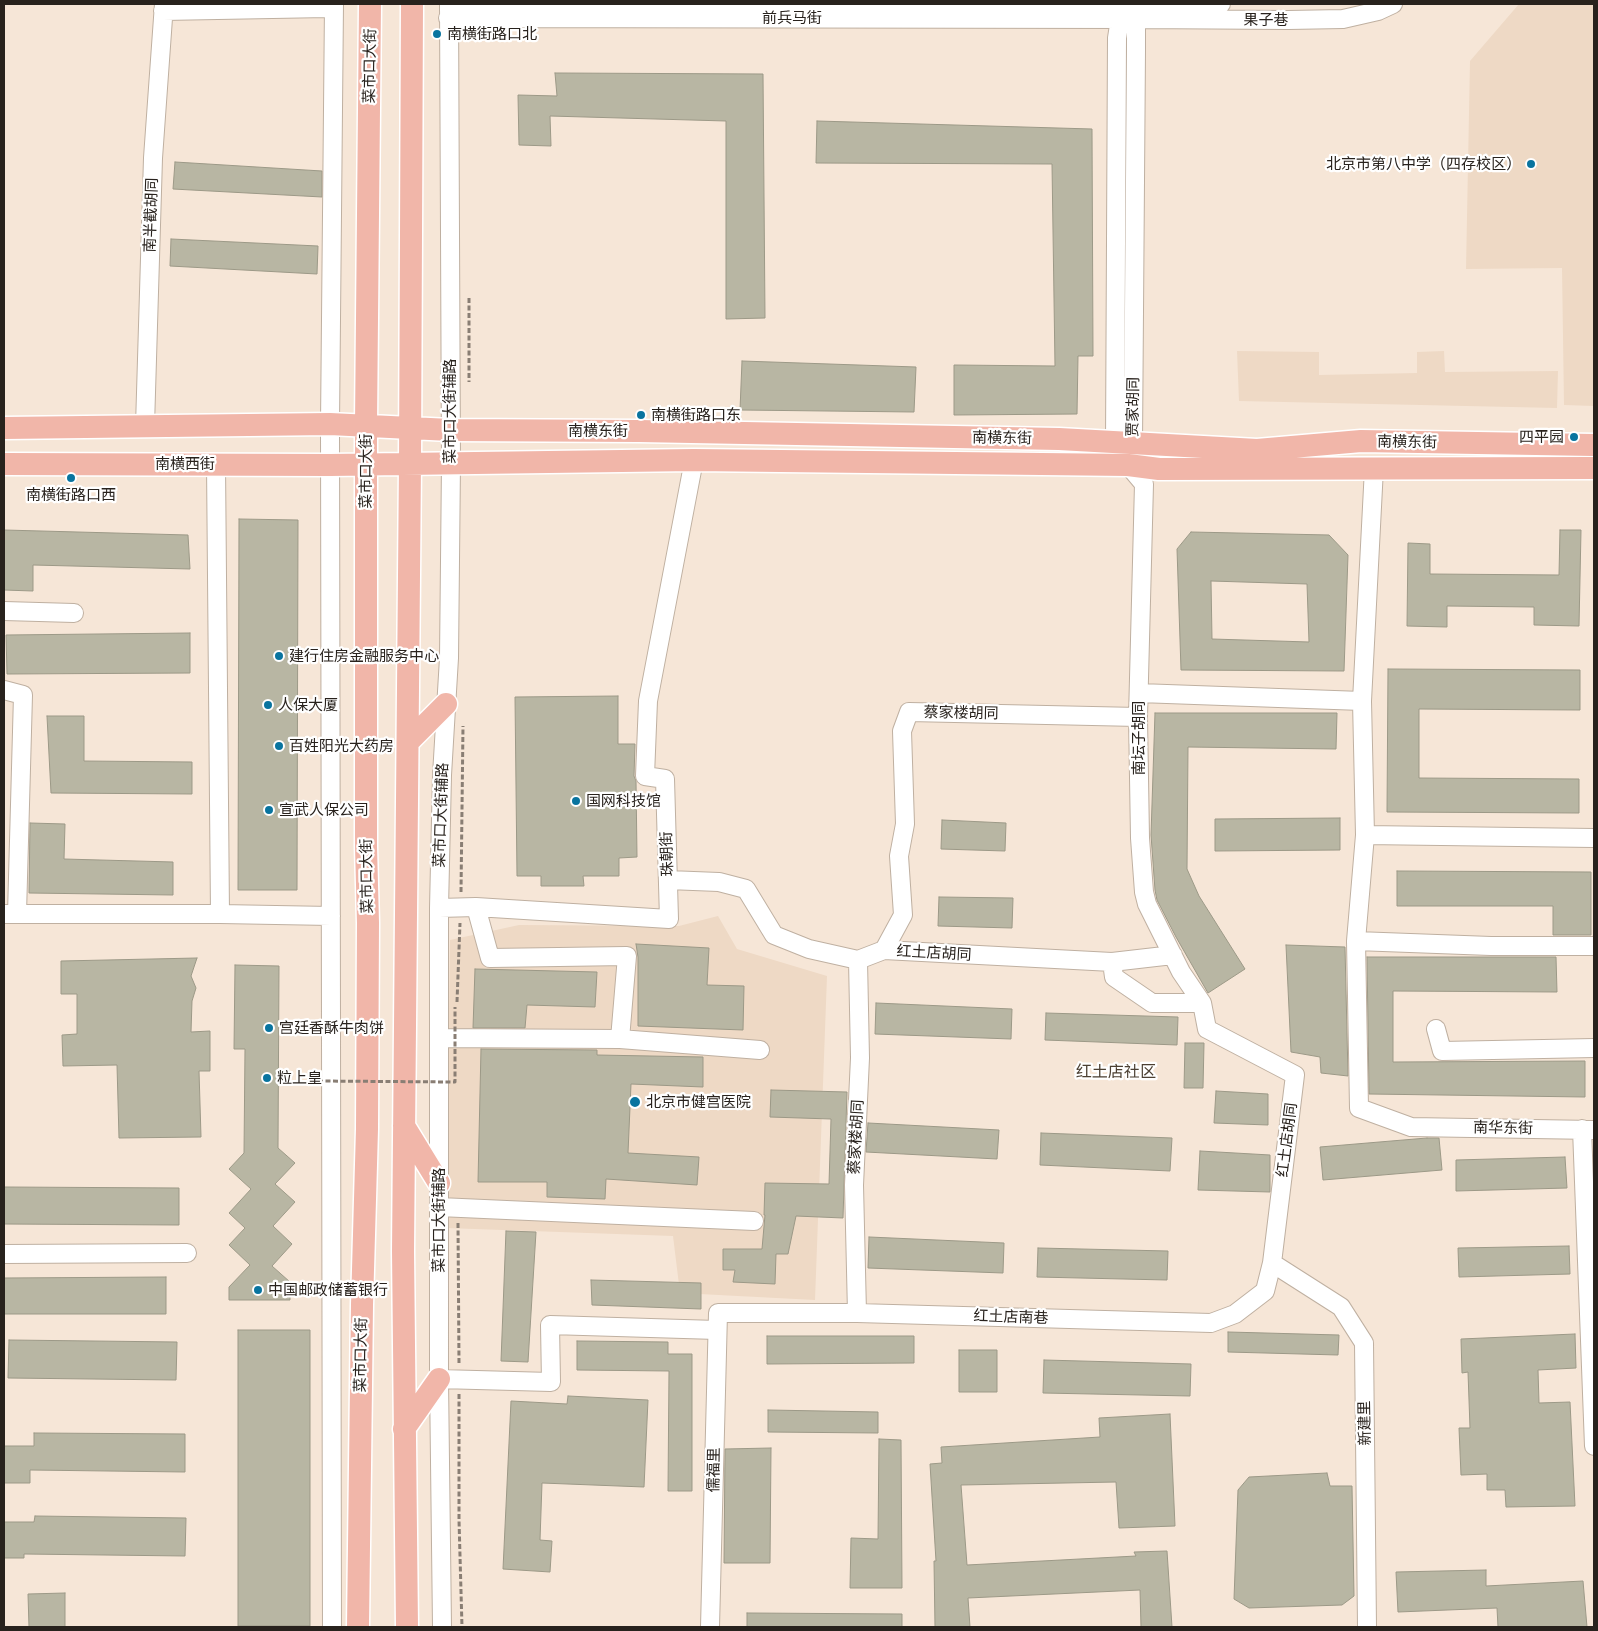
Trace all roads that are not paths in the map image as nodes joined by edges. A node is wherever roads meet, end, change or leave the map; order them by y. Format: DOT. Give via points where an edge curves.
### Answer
graph roads {
  1 [pos="370,4"];
  2 [pos="412,4"];
  3 [pos="1221,4"];
  4 [pos="1394,4"];
  5 [pos="331,6"];
  6 [pos="163,8"];
  7 [pos="449,9"];
  8 [pos="1128,11"];
  9 [pos="330,424"];
  10 [pos="366,424"];
  11 [pos="145,426"];
  12 [pos="4,428"];
  13 [pos="410,428"];
  14 [pos="450,430"];
  15 [pos="1124,442"];
  16 [pos="1594,445"];
  17 [pos="694,460"];
  18 [pos="410,463"];
  19 [pos="451,463"];
  20 [pos="4,464"];
  21 [pos="216,464"];
  22 [pos="366,464"];
  23 [pos="330,465"];
  24 [pos="1128,465"];
  25 [pos="1374,468"];
  26 [pos="1594,468"];
  27 [pos="4,611"];
  28 [pos="74,614"];
  29 [pos="4,690"];
  30 [pos="1139,693"];
  31 [pos="1362,700"];
  32 [pos="446,704"];
  33 [pos="1138,717"];
  34 [pos="408,742"];
  35 [pos="1365,836"];
  36 [pos="1594,838"];
  37 [pos="668,880"];
  38 [pos="468,907"];
  39 [pos="439,908"];
  40 [pos="11,914"];
  41 [pos="220,914"];
  42 [pos="330,916"];
  43 [pos="1356,942"];
  44 [pos="1594,946"];
  45 [pos="884,950"];
  46 [pos="1173,955"];
  47 [pos="858,960"];
  48 [pos="1112,962"];
  49 [pos="1202,1003"];
  50 [pos="1436,1029"];
  51 [pos="448,1038"];
  52 [pos="620,1039"];
  53 [pos="1594,1048"];
  54 [pos="760,1050"];
  55 [pos="404,1126"];
  56 [pos="1588,1129"];
  57 [pos="439,1183"];
  58 [pos="439,1207"];
  59 [pos="754,1221"];
  60 [pos="187,1253"];
  61 [pos="4,1254"];
  62 [pos="1272,1263"];
  63 [pos="718,1312"];
  64 [pos="857,1313"];
  65 [pos="717,1330"];
  66 [pos="439,1378"];
  67 [pos="404,1429"];
  68 [pos="1594,1446"];
  69 [pos="332,1627"];
  70 [pos="358,1627"];
  71 [pos="407,1627"];
  72 [pos="442,1627"];
  73 [pos="710,1627"];
  74 [pos="1367,1627"];
  1 -- 10 [label="main road, 菜市口大街"];
  2 -- 13 [label="main road"];
  3 -- 8 [label="street"];
  4 -- 8 [label="street, 果子巷" via="1378,11 1343,18 1288,20"];
  5 -- 6 [label="street"];
  5 -- 9 [label="street"];
  6 -- 11 [label="street, 南半截胡同" via="153,158"];
  7 -- 8 [label="street, 前兵马街"];
  7 -- 14 [label="street, 菜市口大街辅路"];
  8 -- 15 [label="street, 贾家胡同"];
  9 -- 10 [label="main road"];
  9 -- 11 [label="main road"];
  9 -- 23 [label="street"];
  10 -- 13 [label="main road, 南横东街"];
  10 -- 22 [label="main road, 菜市口大街"];
  11 -- 12 [label="main road"];
  13 -- 14 [label="main road, 南横东街"];
  13 -- 18 [label="main road"];
  14 -- 15 [label="main road, 南横东街"];
  14 -- 19 [label="street, 菜市口大街辅路"];
  15 -- 16 [label="main road, 南横东街" via="1257,450 1361,441"];
  15 -- 24 [label="street, 贾家胡同"];
  17 -- 19 [label="main road, 南横东街"];
  17 -- 24 [label="main road, 南横东街"];
  17 -- 37 [label="street, 珠朝街" via="648,700 645,776 665,779"];
  18 -- 19 [label="main road, 南横东街"];
  18 -- 22 [label="main road, 南横东街"];
  18 -- 34 [label="main road"];
  19 -- 32 [label="street, 菜市口大街辅路"];
  20 -- 21 [label="main road, 南横西街"];
  21 -- 23 [label="main road, 南横西街"];
  21 -- 41 [label="street"];
  22 -- 23 [label="main road, 南横西街"];
  22 -- 70 [label="main road, 菜市口大街" via="367,1119"];
  23 -- 42 [label="street"];
  24 -- 25 [label="main road, 南横东街" via="1159,469"];
  24 -- 30 [label="street, 南坛子胡同" via="1144,484"];
  25 -- 26 [label="main road, 南横东街"];
  25 -- 31 [label="street"];
  27 -- 28 [label="street"];
  29 -- 40 [label="street" via="23,695"];
  30 -- 31 [label="street"];
  30 -- 33 [label="street, 南坛子胡同"];
  31 -- 35 [label="street"];
  32 -- 34 [label="main road"];
  32 -- 39 [label="street, 菜市口大街辅路"];
  33 -- 45 [label="street, 蔡家楼胡同" via="909,712 902,731 905,824 899,856 903,914"];
  33 -- 46 [label="street, 南坛子胡同" via="1144,892"];
  34 -- 55 [label="main road"];
  35 -- 36 [label="street"];
  35 -- 43 [label="street"];
  37 -- 38 [label="street, 珠朝街" via="669,919"];
  37 -- 47 [label="street" via="719,882 746,889 774,935 809,949"];
  38 -- 39 [label="street, 珠朝街"];
  38 -- 52 [label="street" via="490,958 627,956"];
  39 -- 51 [label="street, 菜市口大街辅路"];
  40 -- 41 [label="street"];
  41 -- 42 [label="street"];
  42 -- 69 [label="street"];
  43 -- 44 [label="street"];
  43 -- 56 [label="street, 南华东街" via="1359,1108 1411,1127"];
  45 -- 47 [label="street, 红土店胡同"];
  45 -- 48 [label="street, 红土店胡同"];
  46 -- 48 [label="street, 红土店胡同"];
  46 -- 49 [label="street, 南坛子胡同"];
  47 -- 64 [label="street, 蔡家楼胡同" via="860,1058 854,1185"];
  48 -- 49 [label="street" via="1114,977 1152,1003"];
  49 -- 62 [label="street, 红土店胡同" via="1208,1029 1296,1075"];
  50 -- 53 [label="street" via="1442,1051"];
  51 -- 52 [label="street"];
  51 -- 57 [label="street, 菜市口大街辅路"];
  52 -- 54 [label="street"];
  55 -- 57 [label="main road"];
  55 -- 67 [label="main road"];
  56 -- 68 [label="street"];
  57 -- 58 [label="street, 菜市口大街辅路"];
  58 -- 59 [label="street"];
  58 -- 66 [label="street, 菜市口大街辅路"];
  60 -- 61 [label="street"];
  62 -- 64 [label="street, 红土店南巷" via="1265,1292 1235,1314 1211,1323"];
  62 -- 74 [label="street, 新建里" via="1341,1308 1364,1343"];
  63 -- 64 [label="street, 红土店南巷"];
  63 -- 65 [label="street, 儒福里"];
  65 -- 66 [label="street" via="550,1325 551,1382"];
  65 -- 73 [label="street, 儒福里"];
  66 -- 67 [label="main road"];
  66 -- 72 [label="street, 菜市口大街辅路"];
  67 -- 71 [label="main road"];
}
